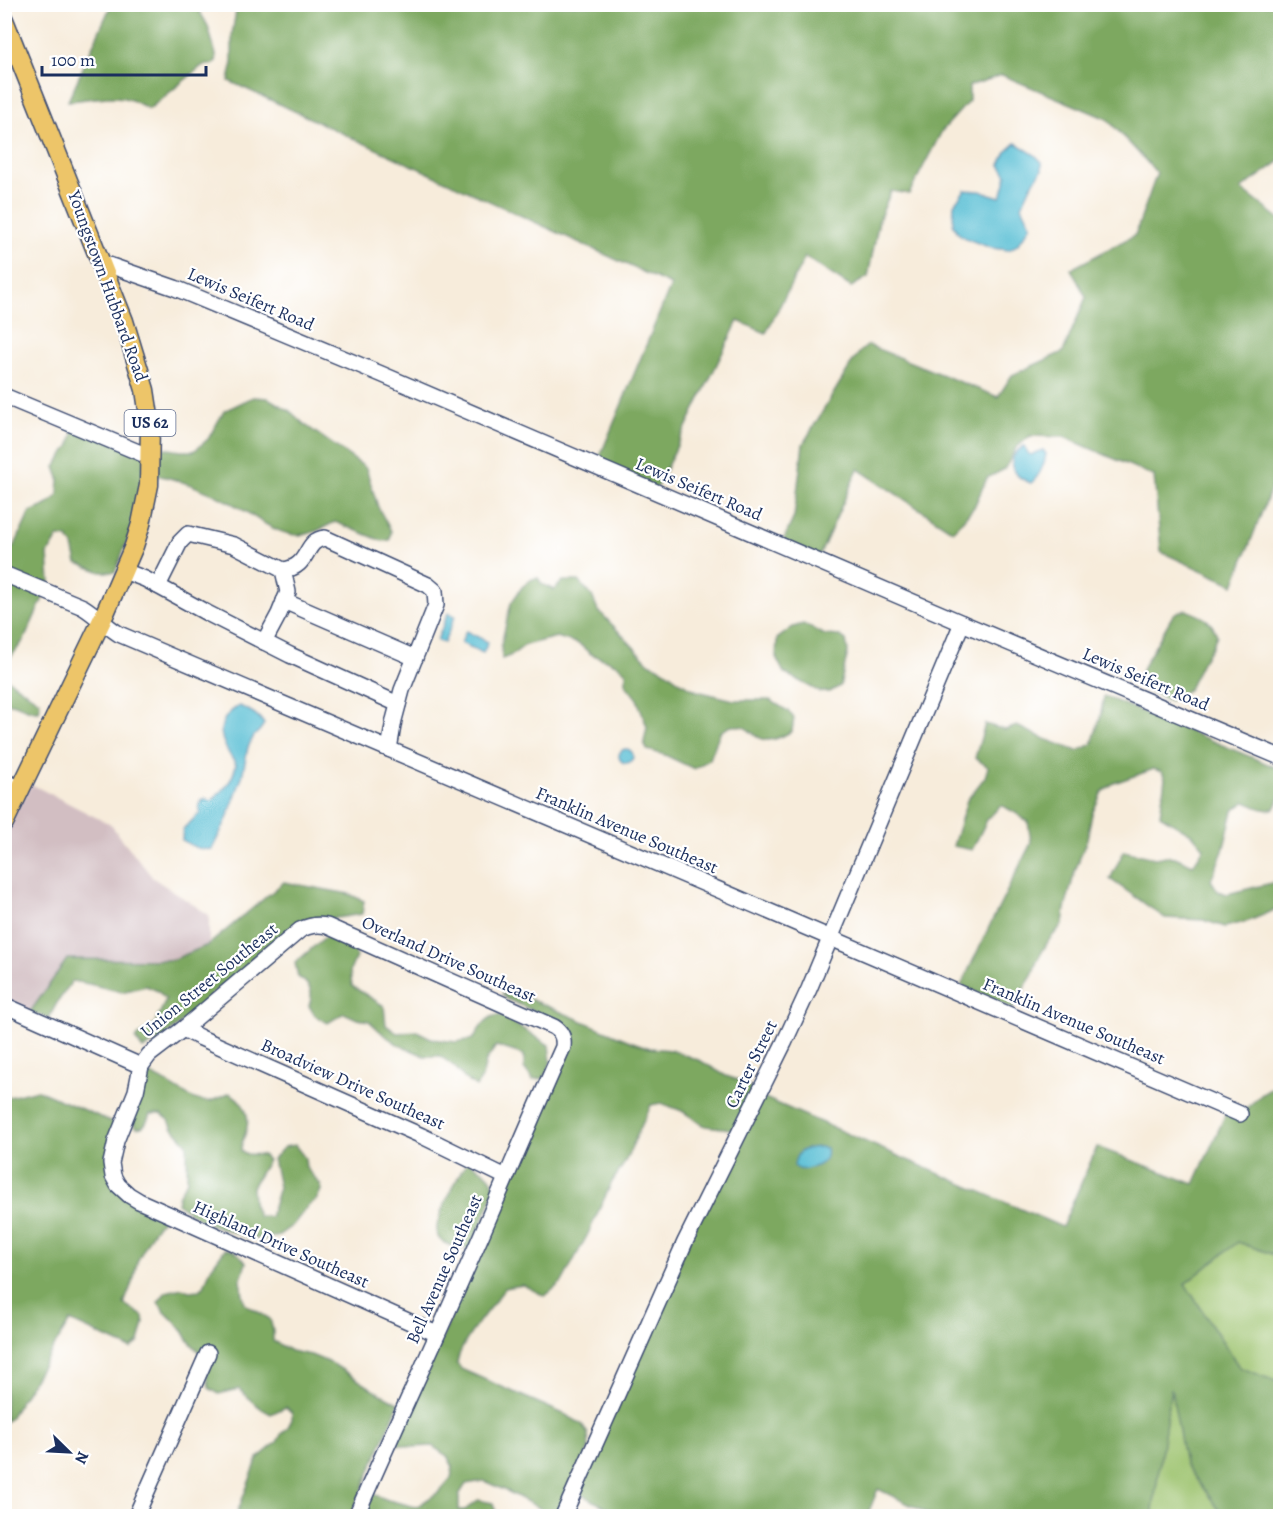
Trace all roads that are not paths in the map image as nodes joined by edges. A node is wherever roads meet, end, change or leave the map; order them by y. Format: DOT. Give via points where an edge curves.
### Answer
graph roads {
  1 [pos="4,20"];
  2 [pos="100,262"];
  3 [pos="4,396"];
  4 [pos="150,457"];
  5 [pos="283,570"];
  6 [pos="124,571"];
  7 [pos="4,574"];
  8 [pos="158,586"];
  9 [pos="284,601"];
  10 [pos="102,620"];
  11 [pos="962,623"];
  12 [pos="264,642"];
  13 [pos="415,658"];
  14 [pos="398,704"];
  15 [pos="389,749"];
  16 [pos="1281,757"];
  17 [pos="13,785"];
  18 [pos="4,823"];
  19 [pos="317,924"];
  20 [pos="830,937"];
  21 [pos="4,1005"];
  22 [pos="183,1029"];
  23 [pos="562,1036"];
  24 [pos="141,1066"];
  25 [pos="1240,1114"];
  26 [pos="506,1176"];
  27 [pos="116,1180"];
  28 [pos="437,1334"];
  29 [pos="207,1353"];
  30 [pos="136,1516"];
  31 [pos="356,1516"];
  32 [pos="563,1516"];
  1 -- 2 [label="main road, Youngstown Hubbard Road / US 62"];
  2 -- 4 [label="main road, Youngstown Hubbard Road / US 62" via="145,390"];
  2 -- 11 [label="street, Lewis Seifert Road" via="174,288 359,365"];
  3 -- 4 [label="street"];
  4 -- 6 [label="main road, Youngstown Hubbard Road / US 62" via="141,524"];
  5 -- 8 [label="street" via="234,545 188,534"];
  5 -- 9 [label="street" via="288,592"];
  5 -- 13 [label="street" via="299,565 315,542 325,538 428,585 435,591 436,605"];
  6 -- 8 [label="street"];
  6 -- 10 [label="main road, Youngstown Hubbard Road / US 62"];
  7 -- 10 [label="street, Franklin Avenue Southeast" via="82,607"];
  8 -- 12 [label="street"];
  9 -- 12 [label="street"];
  9 -- 13 [label="street"];
  10 -- 15 [label="street, Franklin Avenue Southeast" via="119,634"];
  10 -- 17 [label="main road, Youngstown Hubbard Road / US 62"];
  11 -- 16 [label="street, Lewis Seifert Road"];
  11 -- 20 [label="street, Carter Street"];
  12 -- 14 [label="street"];
  13 -- 14 [label="street"];
  14 -- 15 [label="street"];
  15 -- 20 [label="street, Franklin Avenue Southeast"];
  17 -- 18 [label="main road, Youngstown Hubbard Road / US 62"];
  19 -- 22 [label="street, Union Street Southeast" via="300,930"];
  19 -- 23 [label="street, Overland Drive Southeast" via="543,1022 559,1030"];
  20 -- 25 [label="street, Franklin Avenue Southeast"];
  20 -- 32 [label="street, Carter Street" via="784,1043 680,1252"];
  21 -- 24 [label="street"];
  22 -- 24 [label="street, Union Street Southeast"];
  22 -- 26 [label="street, Broadview Drive Southeast"];
  23 -- 26 [label="street, Bell Avenue Southeast" via="563,1047"];
  24 -- 27 [label="street, Union Street Southeast" via="136,1091 112,1154"];
  26 -- 28 [label="street, Bell Avenue Southeast"];
  27 -- 28 [label="street, Highland Drive Southeast" via="139,1201"];
  28 -- 31 [label="street, Bell Avenue Southeast"];
  29 -- 30 [label="street"];
}
